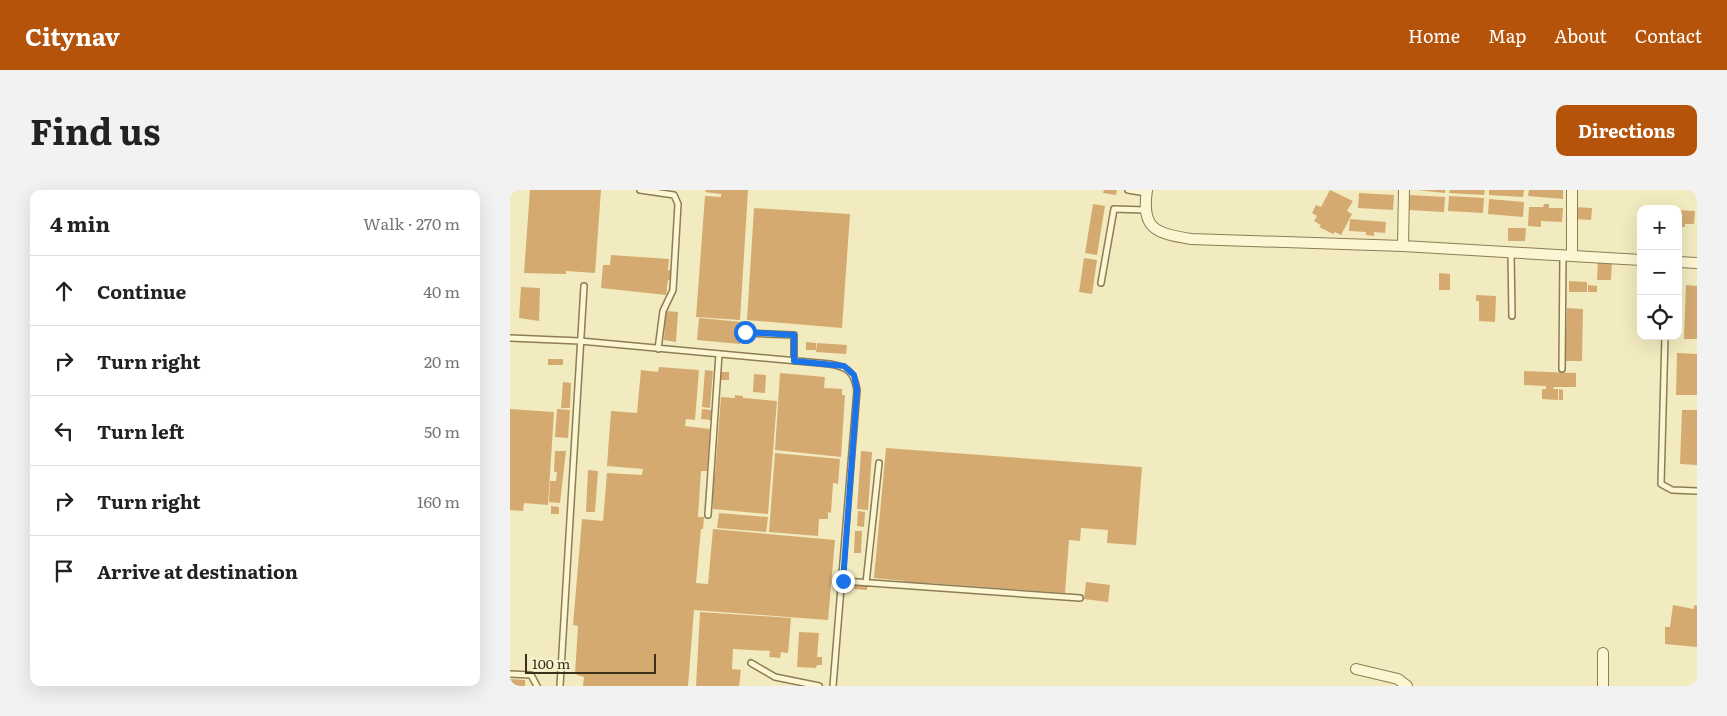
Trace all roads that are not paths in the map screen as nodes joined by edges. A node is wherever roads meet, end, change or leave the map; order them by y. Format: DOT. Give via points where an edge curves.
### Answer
graph roads {
  1 [pos="640,190"];
  2 [pos="1128,190"];
  3 [pos="1404,190"];
  4 [pos="1572,190"];
  5 [pos="1147,191"];
  6 [pos="1145,210"];
  7 [pos="1403,246"];
  8 [pos="1510,252"];
  9 [pos="1568,255"];
  10 [pos="1637,260"];
  11 [pos="1682,262"];
  12 [pos="1697,263"];
  13 [pos="1102,283"];
  14 [pos="584,286"];
  15 [pos="1512,316"];
  16 [pos="745,332"];
  17 [pos="510,338"];
  18 [pos="1664,340"];
  19 [pos="580,342"];
  20 [pos="658,349"];
  21 [pos="719,354"];
  22 [pos="794,361"];
  23 [pos="1562,369"];
  24 [pos="879,464"];
  25 [pos="1697,491"];
  26 [pos="708,515"];
  27 [pos="843,581"];
  28 [pos="866,583"];
  29 [pos="1080,598"];
  30 [pos="1603,652"];
  31 [pos="751,663"];
  32 [pos="1356,669"];
  33 [pos="510,674"];
  34 [pos="537,686"];
  35 [pos="560,686"];
  36 [pos="819,686"];
  37 [pos="833,686"];
  38 [pos="1407,686"];
  39 [pos="1603,686"];
  1 -- 20 [label="lane" via="674,195 678,204 673,290 663,311"];
  2 -- 5 [label="lane"];
  3 -- 7 [label="street"];
  4 -- 9 [label="street"];
  5 -- 6 [label="street"];
  6 -- 7 [label="street" via="1147,219 1162,234 1191,239"];
  6 -- 13 [label="lane" via="1114,209"];
  7 -- 8 [label="street"];
  8 -- 9 [label="street"];
  8 -- 15 [label="lane"];
  9 -- 10 [label="street"];
  9 -- 23 [label="lane"];
  11 -- 12 [label="street"];
  14 -- 19 [label="lane"];
  16 -- 22 [label="lane" via="794,335"];
  17 -- 19 [label="lane"];
  18 -- 25 [label="lane" via="1660,484 1672,490"];
  19 -- 20 [label="lane"];
  19 -- 35 [label="lane"];
  20 -- 21 [label="lane"];
  21 -- 22 [label="lane"];
  21 -- 26 [label="lane"];
  22 -- 27 [label="lane" via="844,366 854,375 857,390"];
  24 -- 28 [label="lane"];
  27 -- 28 [label="lane"];
  27 -- 37 [label="lane"];
  28 -- 29 [label="lane"];
  30 -- 39 [label="street"];
  31 -- 36 [label="lane" via="775,677"];
  32 -- 38 [label="street" via="1398,679"];
  33 -- 34 [label="lane" via="531,675"];
}
